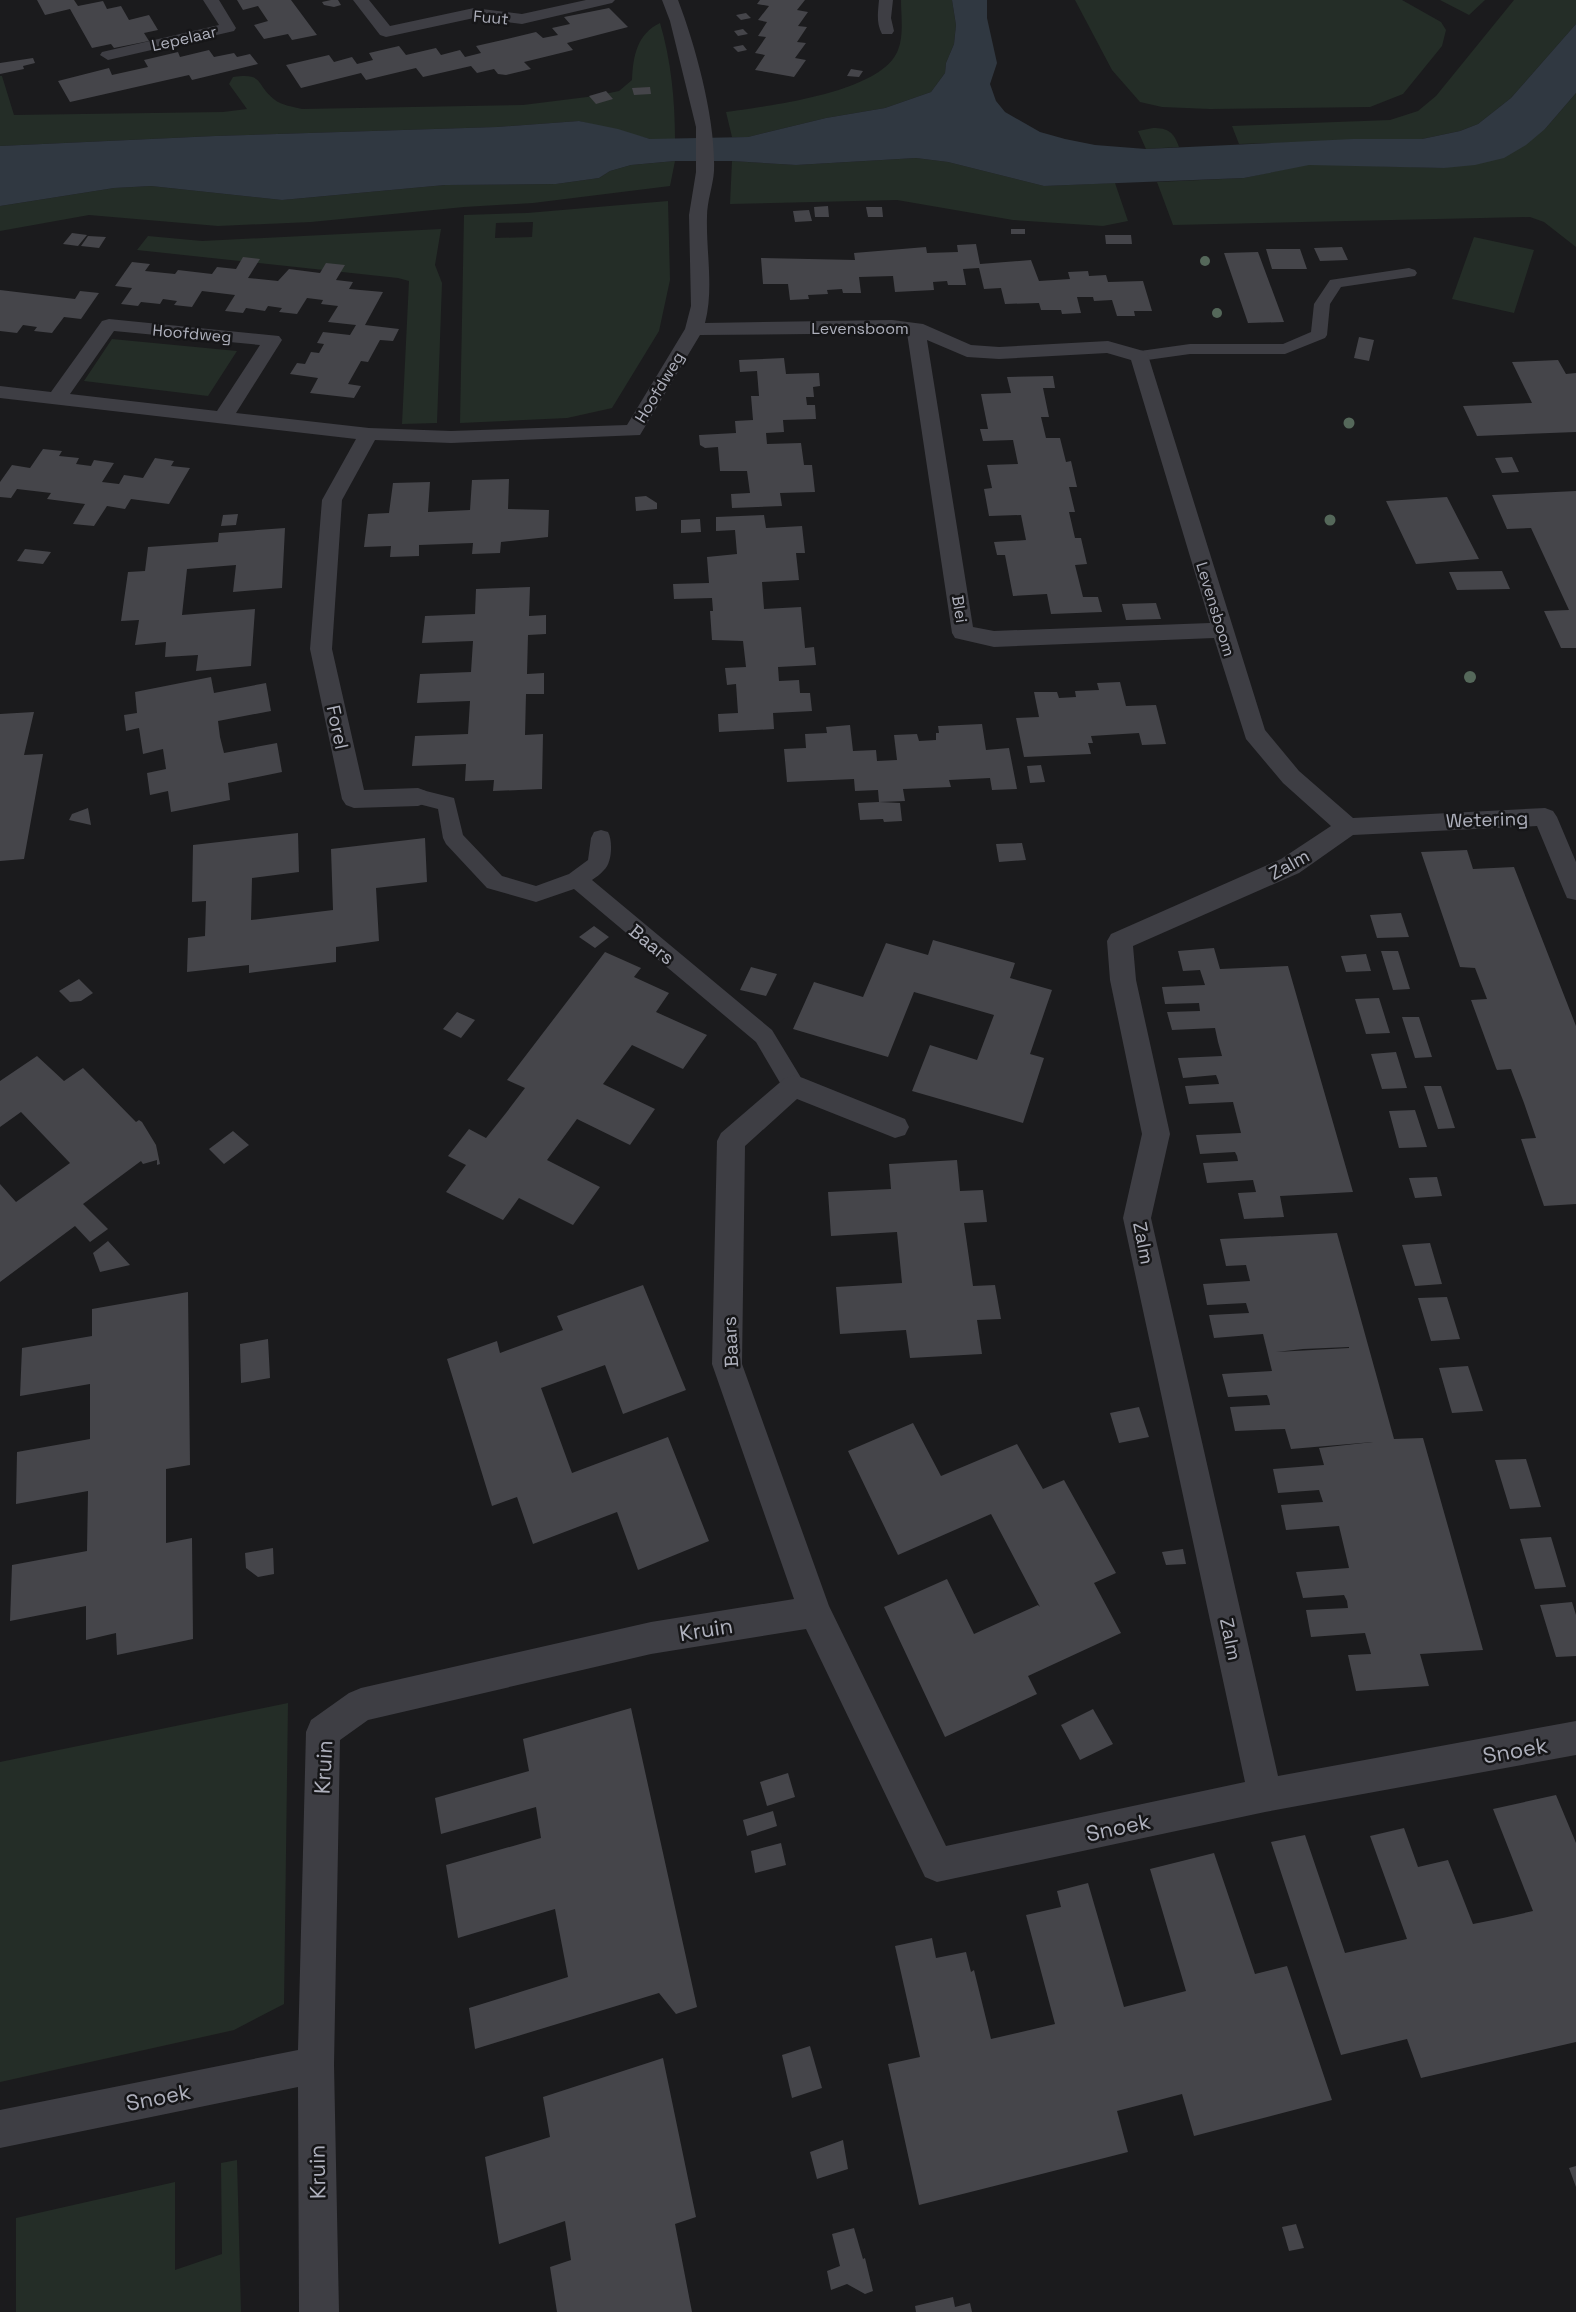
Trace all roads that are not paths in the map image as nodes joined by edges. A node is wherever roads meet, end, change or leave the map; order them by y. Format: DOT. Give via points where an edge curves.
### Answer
graph roads {
  1 [pos="211,0"];
  2 [pos="361,0"];
  3 [pos="607,0"];
  4 [pos="670,0"];
  5 [pos="886,0"];
  6 [pos="887,31"];
  7 [pos="108,55"];
  8 [pos="1409,273"];
  9 [pos="916,328"];
  10 [pos="694,329"];
  11 [pos="1140,356"];
  12 [pos="0,392"];
  13 [pos="57,398"];
  14 [pos="222,417"];
  15 [pos="369,434"];
  16 [pos="1222,630"];
  17 [pos="418,797"];
  18 [pos="1348,828"];
  19 [pos="601,838"];
  20 [pos="577,880"];
  21 [pos="1576,891"];
  22 [pos="794,1086"];
  23 [pos="895,1127"];
  24 [pos="815,1612"];
  25 [pos="1576,1738"];
  26 [pos="1265,1795"];
  27 [pos="316,2065"];
  28 [pos="0,2129"];
  29 [pos="319,2312"];
  1 -- 7 [label="street, Lepelaar" via="228,28"];
  2 -- 3 [label="street, Fuut" via="386,32 474,13 522,20"];
  4 -- 10 [label="street, Hoofdweg" via="704,127 705,172 698,215 700,306"];
  5 -- 6 [label="lane" via="884,18"];
  8 -- 11 [label="lane, Levensboom" via="1336,283 1322,304 1319,335 1285,349 1190,349"];
  9 -- 10 [label="street, Levensboom"];
  9 -- 11 [label="street, Levensboom" via="967,350 999,354 1108,347"];
  9 -- 16 [label="street, Blei" via="963,633 994,639"];
  10 -- 15 [label="street, Hoofdweg" via="633,431 451,437"];
  11 -- 16 [label="street, Levensboom"];
  12 -- 13 [label="street, Hoofdweg"];
  13 -- 14 [label="street, Hoofdweg"];
  13 -- 14 [label="street, Hoofdweg" via="110,325 272,340"];
  14 -- 15 [label="street, Hoofdweg"];
  15 -- 17 [label="street, Forel" via="332,500 321,649 354,799"];
  16 -- 18 [label="street, Levensboom" via="1254,733 1291,777"];
  17 -- 20 [label="lane, Forel" via="447,803 453,838 496,882 536,894"];
  18 -- 21 [label="street, Wetering" via="1545,817"];
  18 -- 26 [label="street, Zalm" via="1290,866 1120,941 1122,980 1156,1134 1138,1218"];
  19 -- 20 [label="lane" via="598,864"];
  20 -- 22 [label="lane, Baars" via="764,1036"];
  22 -- 23 [label="street"];
  22 -- 24 [label="street, Baars" via="731,1141 727,1364"];
  24 -- 26 [label="street, Snoek" via="936,1865"];
  24 -- 27 [label="street, Kruin" via="651,1638 361,1705 323,1732"];
  25 -- 26 [label="street, Snoek"];
  27 -- 28 [label="street, Snoek"];
  27 -- 29 [label="street, Kruin"];
}
